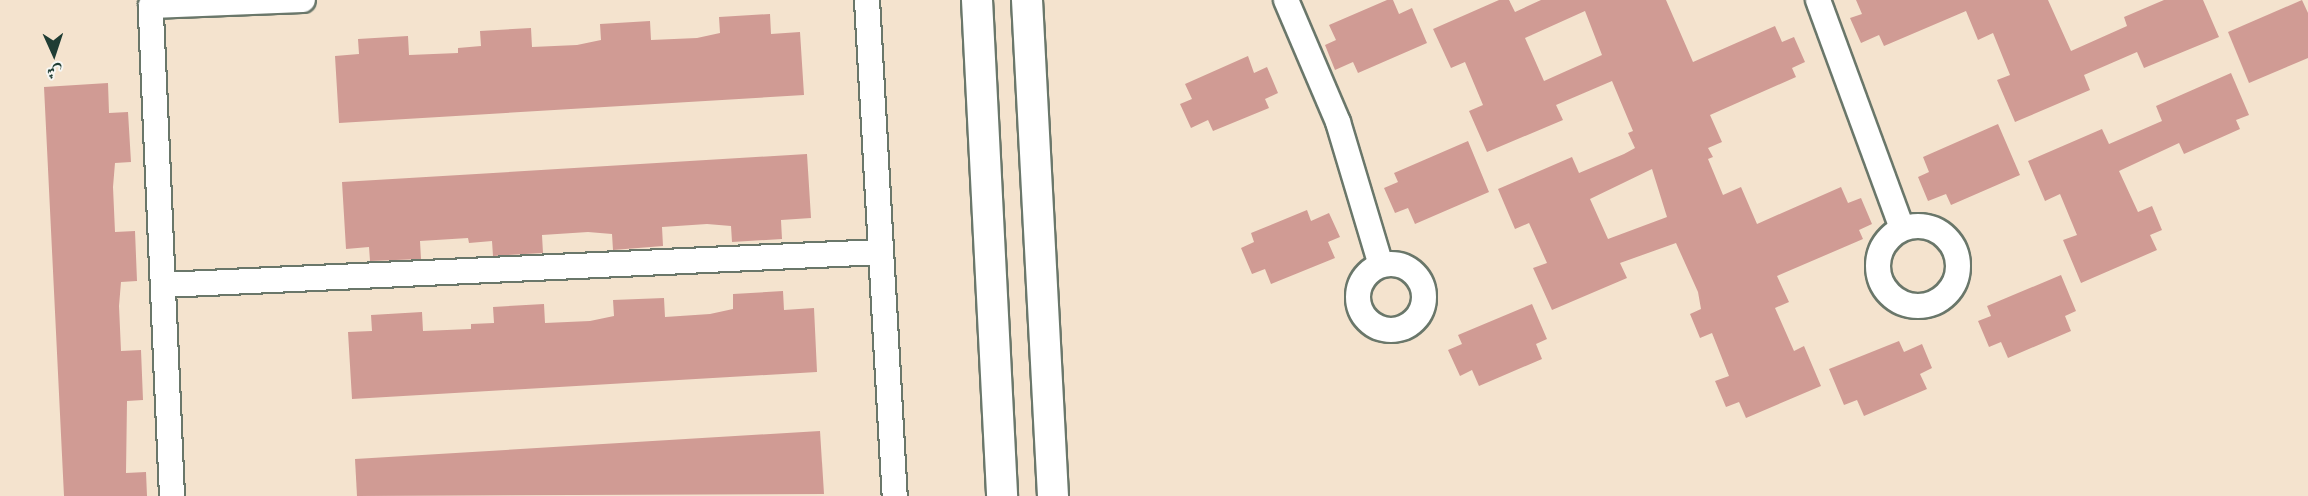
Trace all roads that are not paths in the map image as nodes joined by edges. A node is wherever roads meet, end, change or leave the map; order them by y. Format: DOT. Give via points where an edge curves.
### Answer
graph roads {
  1 [pos="303,0"];
  2 [pos="867,0"];
  3 [pos="977,0"];
  4 [pos="1027,0"];
  5 [pos="1286,0"];
  6 [pos="1818,0"];
  7 [pos="1902,228"];
  8 [pos="881,252"];
  9 [pos="1381,265"];
  10 [pos="163,285"];
  11 [pos="172,496"];
  12 [pos="896,496"];
  13 [pos="1002,496"];
  14 [pos="1053,496"];
  1 -- 10 [label="street" via="151,6"];
  2 -- 8 [label="street"];
  3 -- 13 [label="street"];
  4 -- 14 [label="street"];
  5 -- 9 [label="street" via="1338,122"];
  6 -- 7 [label="street"];
  8 -- 10 [label="street"];
  8 -- 12 [label="street"];
  10 -- 11 [label="street"];
}
